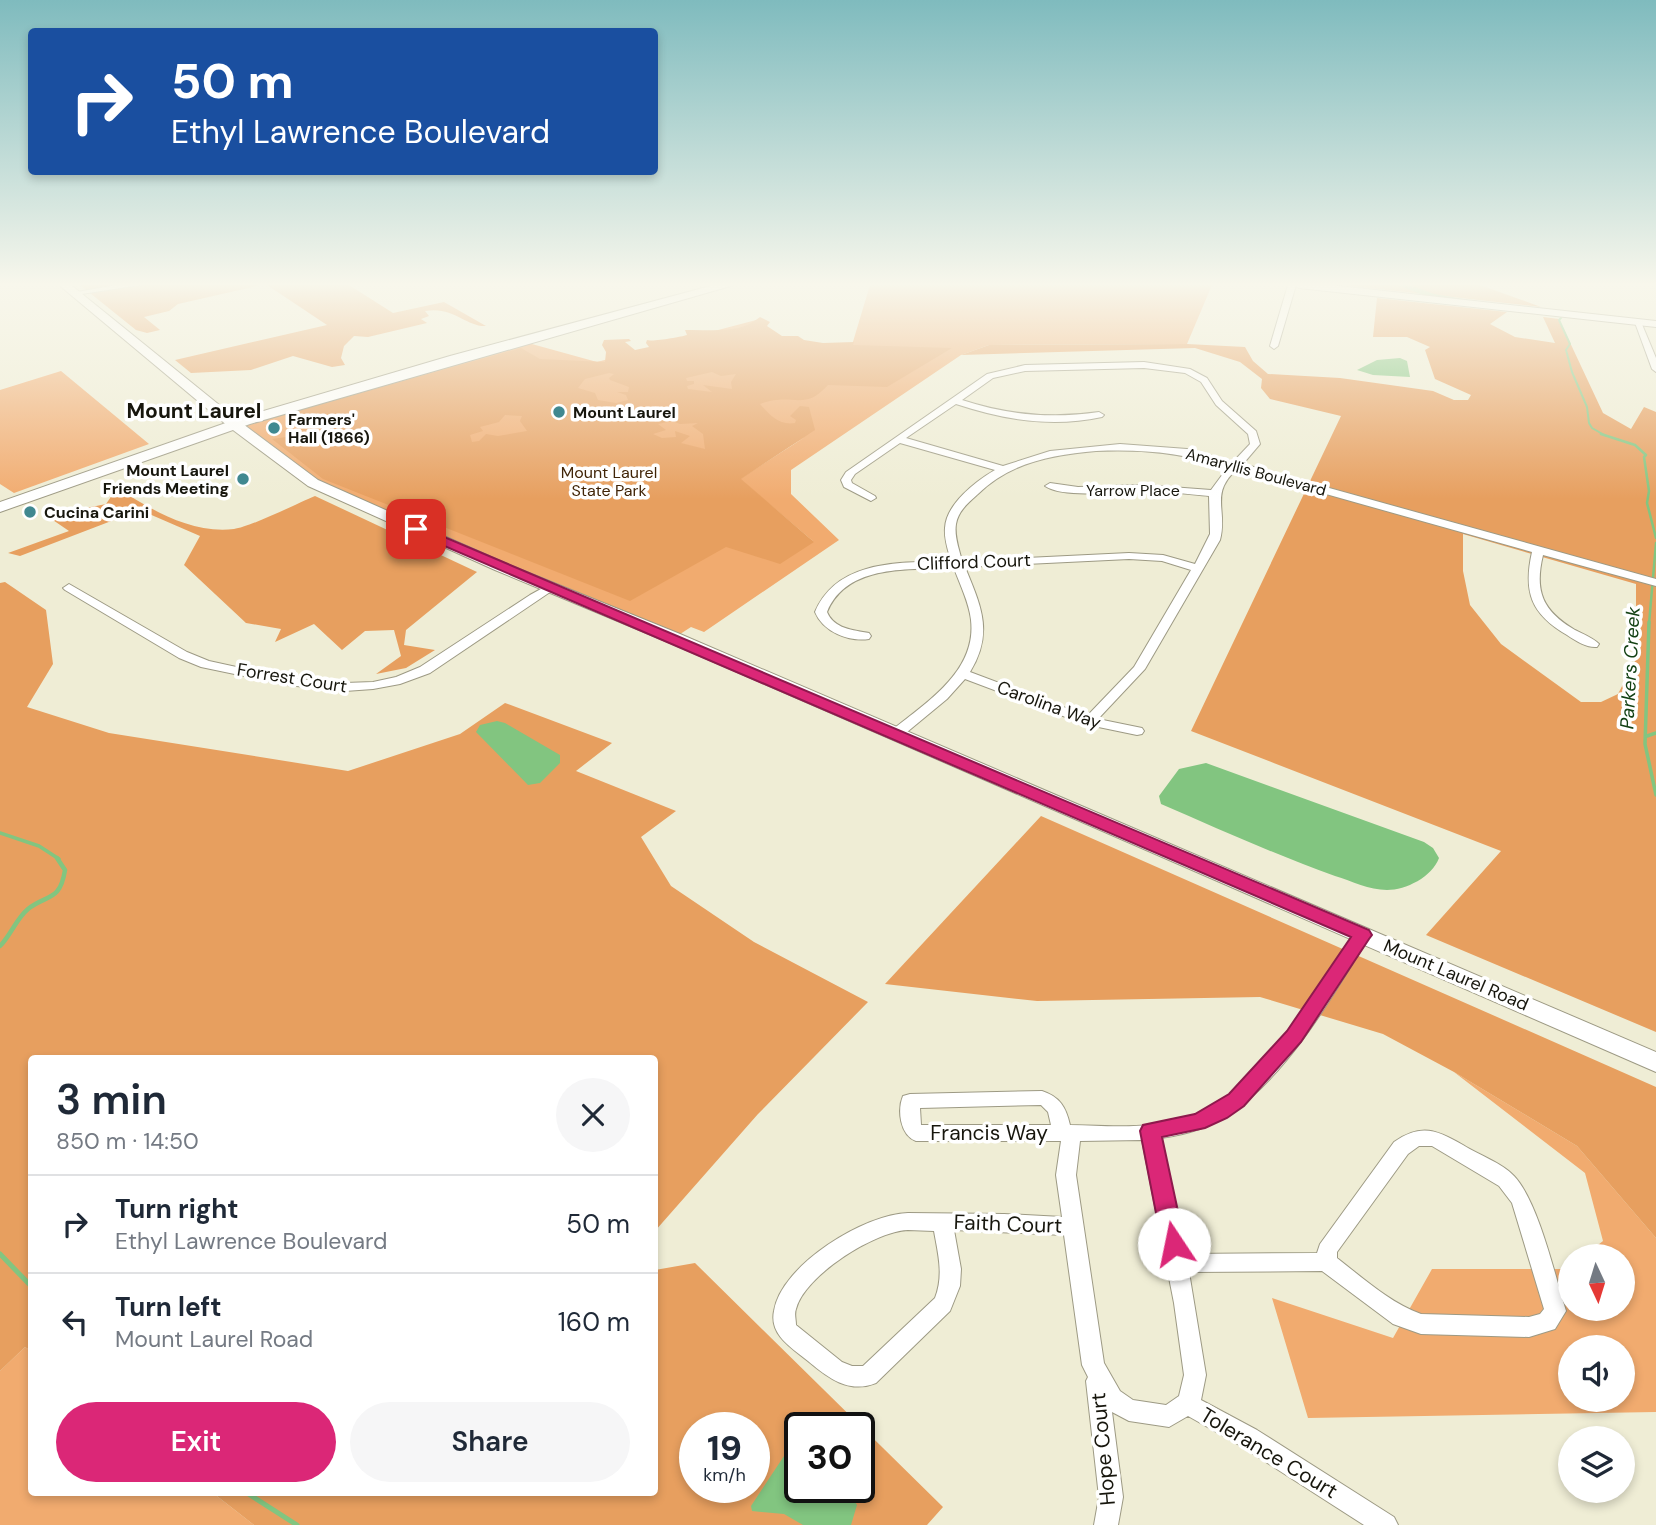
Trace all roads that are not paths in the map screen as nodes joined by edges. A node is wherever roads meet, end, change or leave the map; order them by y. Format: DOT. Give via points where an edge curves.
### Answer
graph roads {
  1 [pos="151,356"];
  2 [pos="466,356"];
  3 [pos="954,400"];
  4 [pos="1099,415"];
  5 [pos="234,424"];
  6 [pos="897,439"];
  7 [pos="1236,464"];
  8 [pos="1004,469"];
  9 [pos="1050,486"];
  10 [pos="1215,493"];
  11 [pos="871,498"];
  12 [pos="0,507"];
  13 [pos="1538,550"];
  14 [pos="959,562"];
  15 [pos="1197,568"];
  16 [pos="1656,583"];
  17 [pos="69,588"];
  18 [pos="550,588"];
  19 [pos="865,636"];
  20 [pos="1593,644"];
  21 [pos="963,674"];
  22 [pos="1089,721"];
  23 [pos="1136,731"];
  24 [pos="896,734"];
  25 [pos="1362,935"];
  26 [pos="1656,1062"];
  27 [pos="1150,1131"];
  28 [pos="1067,1133"];
  29 [pos="943,1222"];
  30 [pos="1073,1227"];
  31 [pos="1326,1262"];
  32 [pos="1177,1263"];
  33 [pos="1096,1373"];
  34 [pos="1187,1404"];
  35 [pos="1107,1525"];
  36 [pos="1385,1525"];
  1 -- 5 [label="main road, Mount Laurel Road"];
  2 -- 5 [label="main road"];
  3 -- 4 [label="street" via="1031,421"];
  3 -- 6 [label="street"];
  3 -- 7 [label="street" via="989,376 1008,370 1170,367 1204,380 1219,403 1253,433 1254,447"];
  5 -- 12 [label="main road"];
  5 -- 18 [label="main road, Mount Laurel Road" via="313,483"];
  6 -- 8 [label="street"];
  6 -- 11 [label="street" via="848,476 848,485"];
  7 -- 8 [label="street, Amaryllis Boulevard" via="1187,452 1119,447 1043,456"];
  7 -- 10 [label="street"];
  7 -- 13 [label="street, Amaryllis Boulevard"];
  8 -- 14 [label="street, Amaryllis Boulevard" via="970,495 953,516 950,533"];
  9 -- 10 [label="street, Yarrow Place"];
  10 -- 15 [label="street" via="1218,529"];
  13 -- 16 [label="street, Amaryllis Boulevard"];
  13 -- 20 [label="street" via="1532,572 1541,609 1561,628"];
  14 -- 15 [label="street, Clifford Court" via="1138,556"];
  14 -- 19 [label="street, Clifford Court" via="877,568 837,590 824,603 822,617 832,628"];
  14 -- 21 [label="street, Amaryllis Boulevard" via="978,628 976,648"];
  15 -- 22 [label="street" via="1139,669"];
  17 -- 18 [label="street, Forrest Court" via="205,664 348,688 380,685 423,671"];
  18 -- 24 [label="main road, Mount Laurel Road"];
  21 -- 22 [label="street, Carolina Way"];
  21 -- 24 [label="street, Amaryllis Boulevard"];
  22 -- 23 [label="street, Carolina Way"];
  24 -- 25 [label="main road, Mount Laurel Road"];
  25 -- 26 [label="main road, Mount Laurel Road"];
  25 -- 27 [label="street" via="1294,1036 1237,1100 1198,1122"];
  27 -- 28 [label="street"];
  27 -- 32 [label="street"];
  28 -- 28 [label="street, Francis Way" via="916,1133 911,1101 1042,1098 1051,1100"];
  28 -- 30 [label="street, Hope Court" via="1066,1175"];
  29 -- 29 [label="street, Faith Court" via="894,1222 859,1235 824,1259 789,1296 783,1312 786,1327 838,1374 868,1376 943,1304 951,1269"];
  29 -- 30 [label="street, Faith Court" via="1009,1221"];
  30 -- 33 [label="street, Hope Court"];
  31 -- 31 [label="street" via="1327,1250 1402,1148 1413,1138 1436,1139 1506,1180 1521,1200 1556,1311 1547,1322 1529,1327 1421,1324 1384,1306"];
  31 -- 32 [label="street"];
  32 -- 34 [label="street" via="1195,1375"];
  33 -- 34 [label="street" via="1112,1399 1129,1410 1169,1416"];
  33 -- 35 [label="street, Hope Court" via="1111,1496"];
  34 -- 36 [label="street, Tolerance Court" via="1249,1437"];
}
